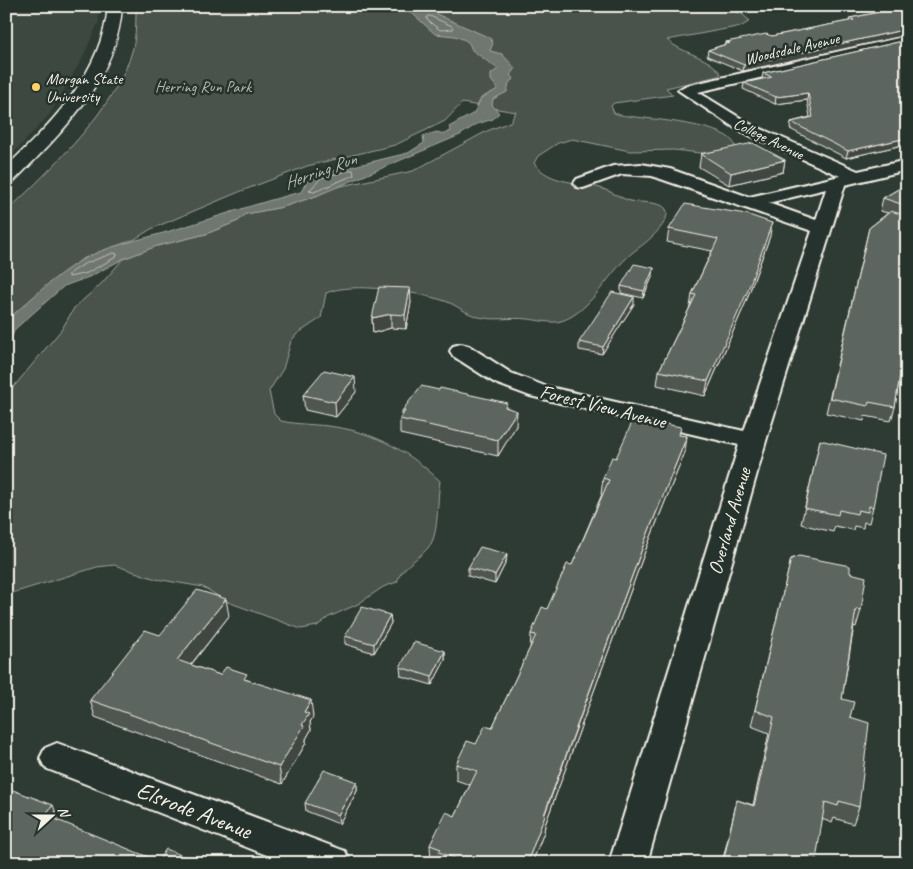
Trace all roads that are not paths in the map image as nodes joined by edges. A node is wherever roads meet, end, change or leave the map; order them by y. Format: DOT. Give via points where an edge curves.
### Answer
graph roads {
  1 [pos="115,6"];
  2 [pos="907,40"];
  3 [pos="685,90"];
  4 [pos="907,165"];
  5 [pos="6,178"];
  6 [pos="847,179"];
  7 [pos="583,183"];
  8 [pos="749,202"];
  9 [pos="822,228"];
  10 [pos="461,351"];
  11 [pos="753,441"];
  12 [pos="57,758"];
  13 [pos="332,863"];
  14 [pos="628,863"];
  1 -- 5 [label="main road" via="114,28 107,50 86,85 40,145"];
  2 -- 3 [label="street, Woodsdale Avenue"];
  3 -- 6 [label="street, College Avenue" via="751,131"];
  4 -- 6 [label="street"];
  6 -- 8 [label="street"];
  6 -- 9 [label="street, Overland Avenue"];
  7 -- 8 [label="street" via="606,171 640,167"];
  8 -- 9 [label="street"];
  9 -- 11 [label="street, Overland Avenue"];
  10 -- 11 [label="street, Forest View Avenue" via="503,378 538,391"];
  11 -- 14 [label="street, Overland Avenue"];
  12 -- 13 [label="street, Elsrode Avenue"];
}
